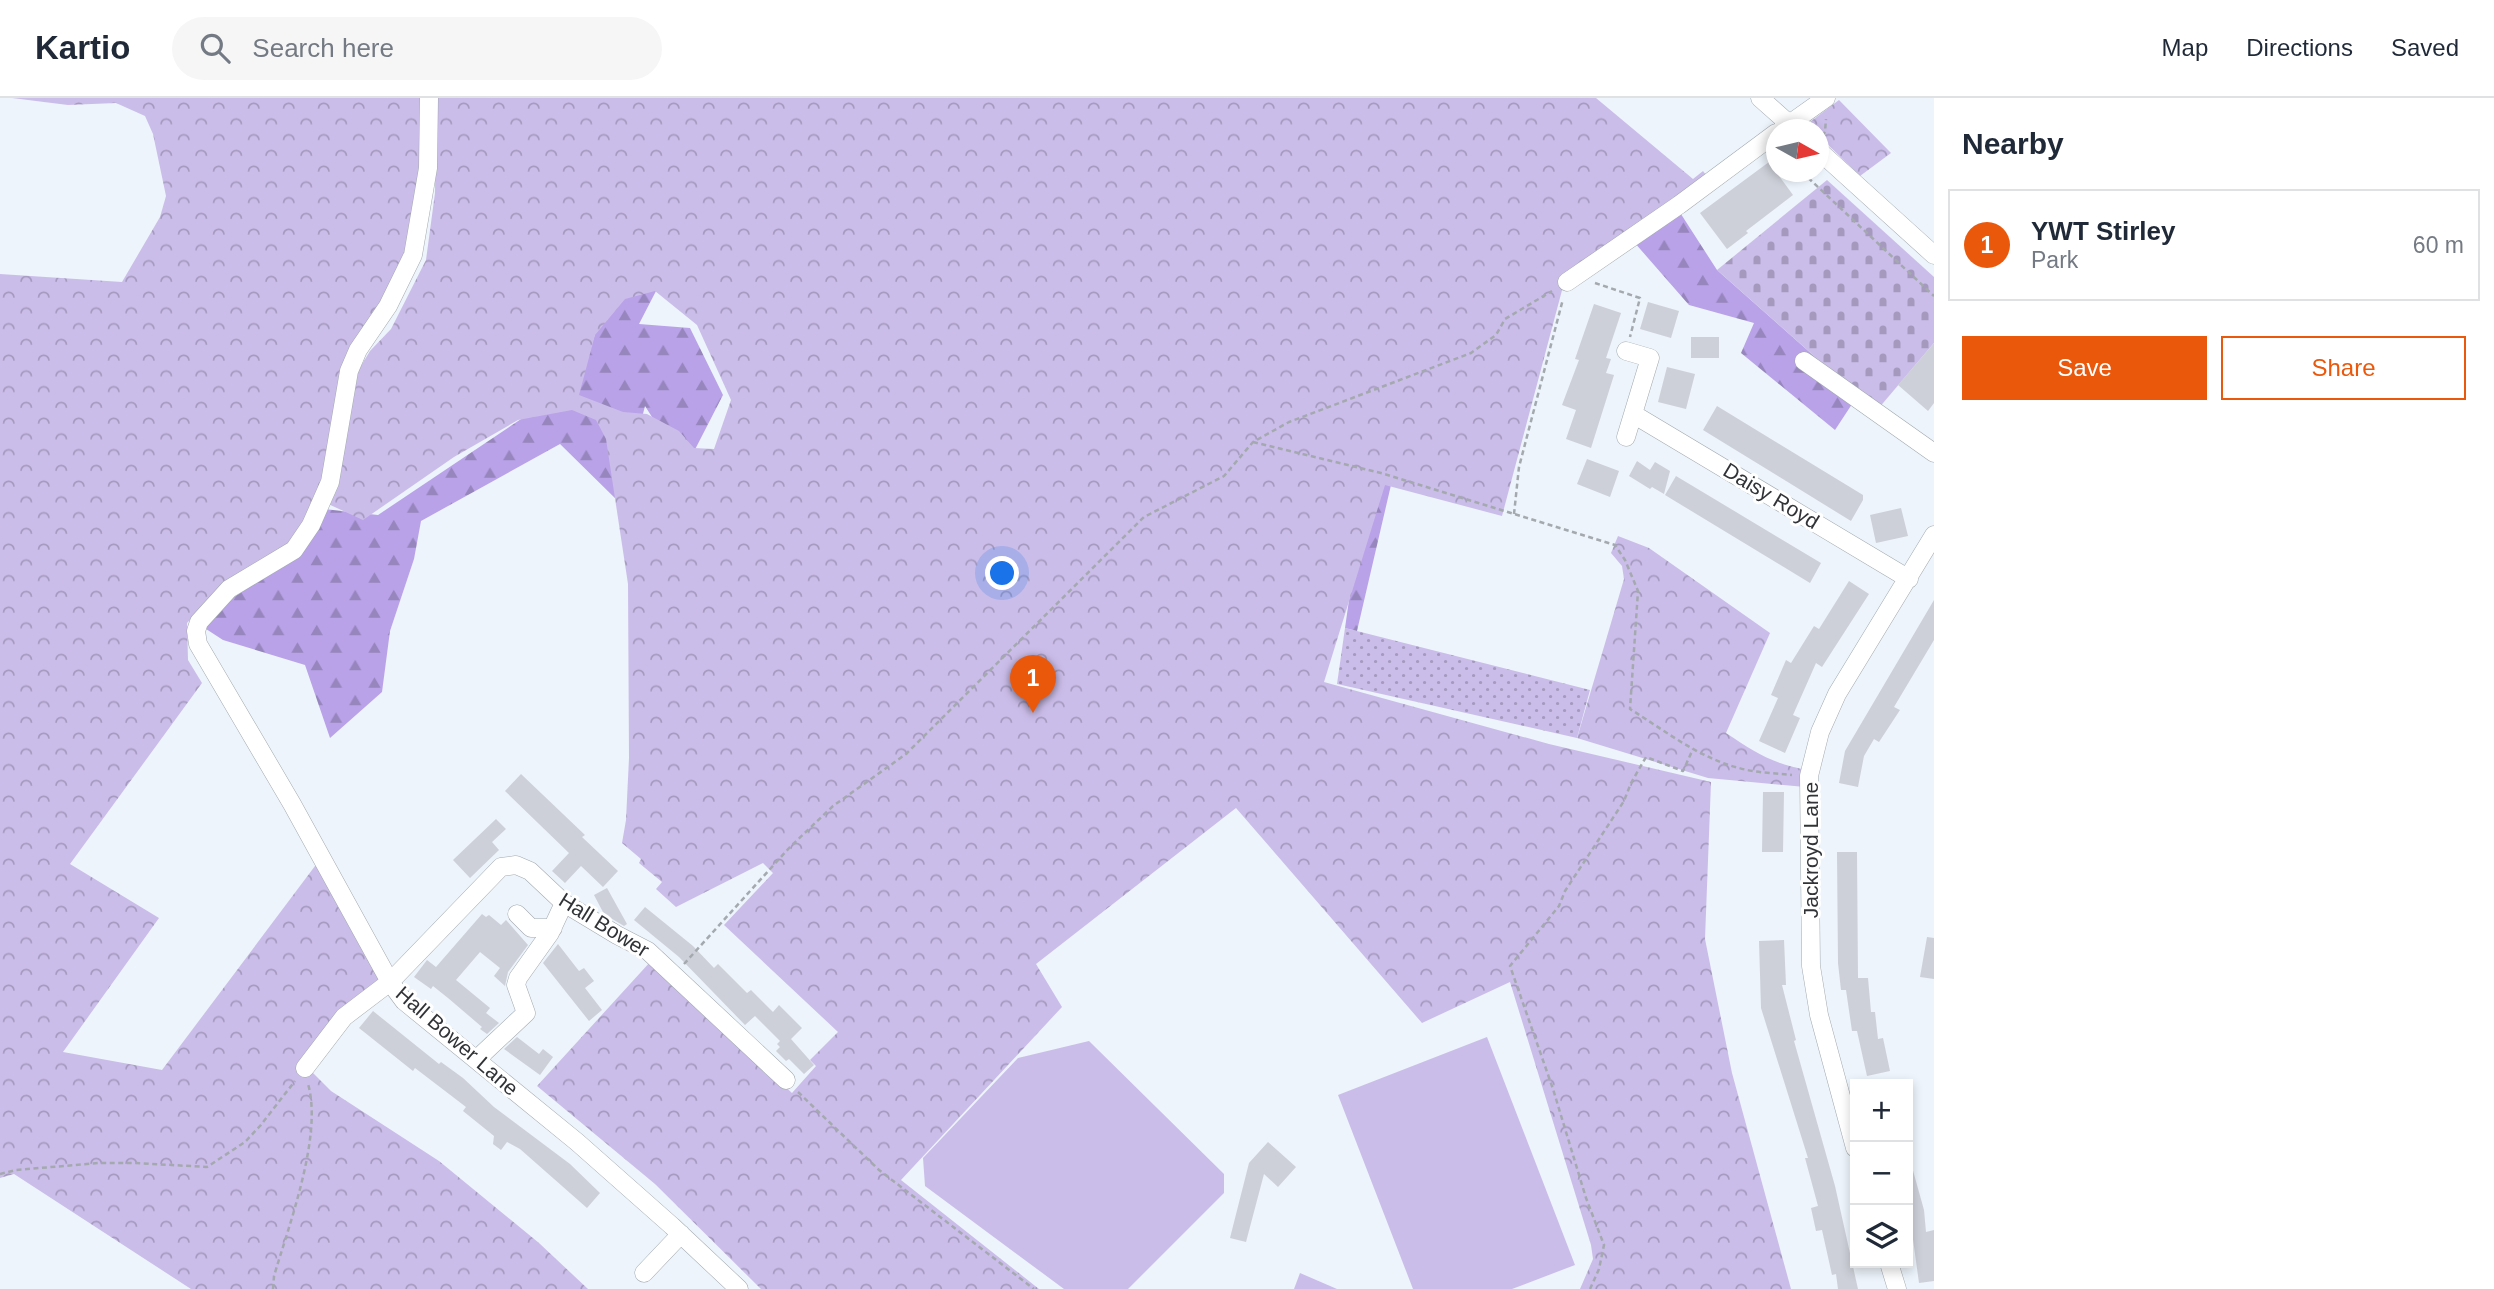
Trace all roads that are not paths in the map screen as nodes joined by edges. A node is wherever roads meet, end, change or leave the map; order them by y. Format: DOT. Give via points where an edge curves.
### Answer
graph roads {
  1 [pos="429,98"];
  2 [pos="1760,98"];
  3 [pos="1826,98"];
  4 [pos="1778,119"];
  5 [pos="1799,119"];
  6 [pos="1766,143"];
  7 [pos="1829,160"];
  8 [pos="1934,255"];
  9 [pos="1571,279"];
  10 [pos="1626,351"];
  11 [pos="1804,361"];
  12 [pos="1633,414"];
  13 [pos="1626,437"];
  14 [pos="1934,453"];
  15 [pos="1934,536"];
  16 [pos="1929,556"];
  17 [pos="1909,579"];
  18 [pos="564,904"];
  19 [pos="517,915"];
  20 [pos="553,928"];
  21 [pos="390,982"];
  22 [pos="477,1059"];
  23 [pos="305,1068"];
  24 [pos="786,1080"];
  25 [pos="1853,1142"];
  26 [pos="681,1234"];
  27 [pos="1890,1268"];
  28 [pos="644,1273"];
  29 [pos="739,1289"];
  30 [pos="1896,1289"];
  1 -- 21 [label="street, Hall Bower Lane" via="428,168 413,255 349,371 330,482 294,550 229,589 196,631 198,644"];
  2 -- 4 [label="street"];
  3 -- 5 [label="street"];
  6 -- 9 [label="street"];
  7 -- 8 [label="street"];
  10 -- 12 [label="street" via="1650,358"];
  11 -- 14 [label="street"];
  12 -- 13 [label="street"];
  12 -- 17 [label="street, Daisy Royd"];
  15 -- 16 [label="street, Jackroyd Lane"];
  16 -- 17 [label="street, Jackroyd Lane"];
  17 -- 25 [label="street, Jackroyd Lane" via="1837,694 1820,732 1809,776 1811,966 1818,1015"];
  18 -- 20 [label="street"];
  18 -- 21 [label="street, Hall Bower" via="530,871 516,865 501,867"];
  18 -- 24 [label="street, Hall Bower" via="648,951"];
  19 -- 20 [label="street" via="531,928"];
  20 -- 22 [label="street" via="518,978 516,985 526,1013"];
  21 -- 22 [label="street, Hall Bower Lane" via="404,1001"];
  21 -- 23 [label="street" via="344,1017"];
  22 -- 26 [label="street, Hall Bower Lane"];
  26 -- 28 [label="street"];
  26 -- 29 [label="street, Hall Bower Lane"];
  27 -- 30 [label="street"];
}
